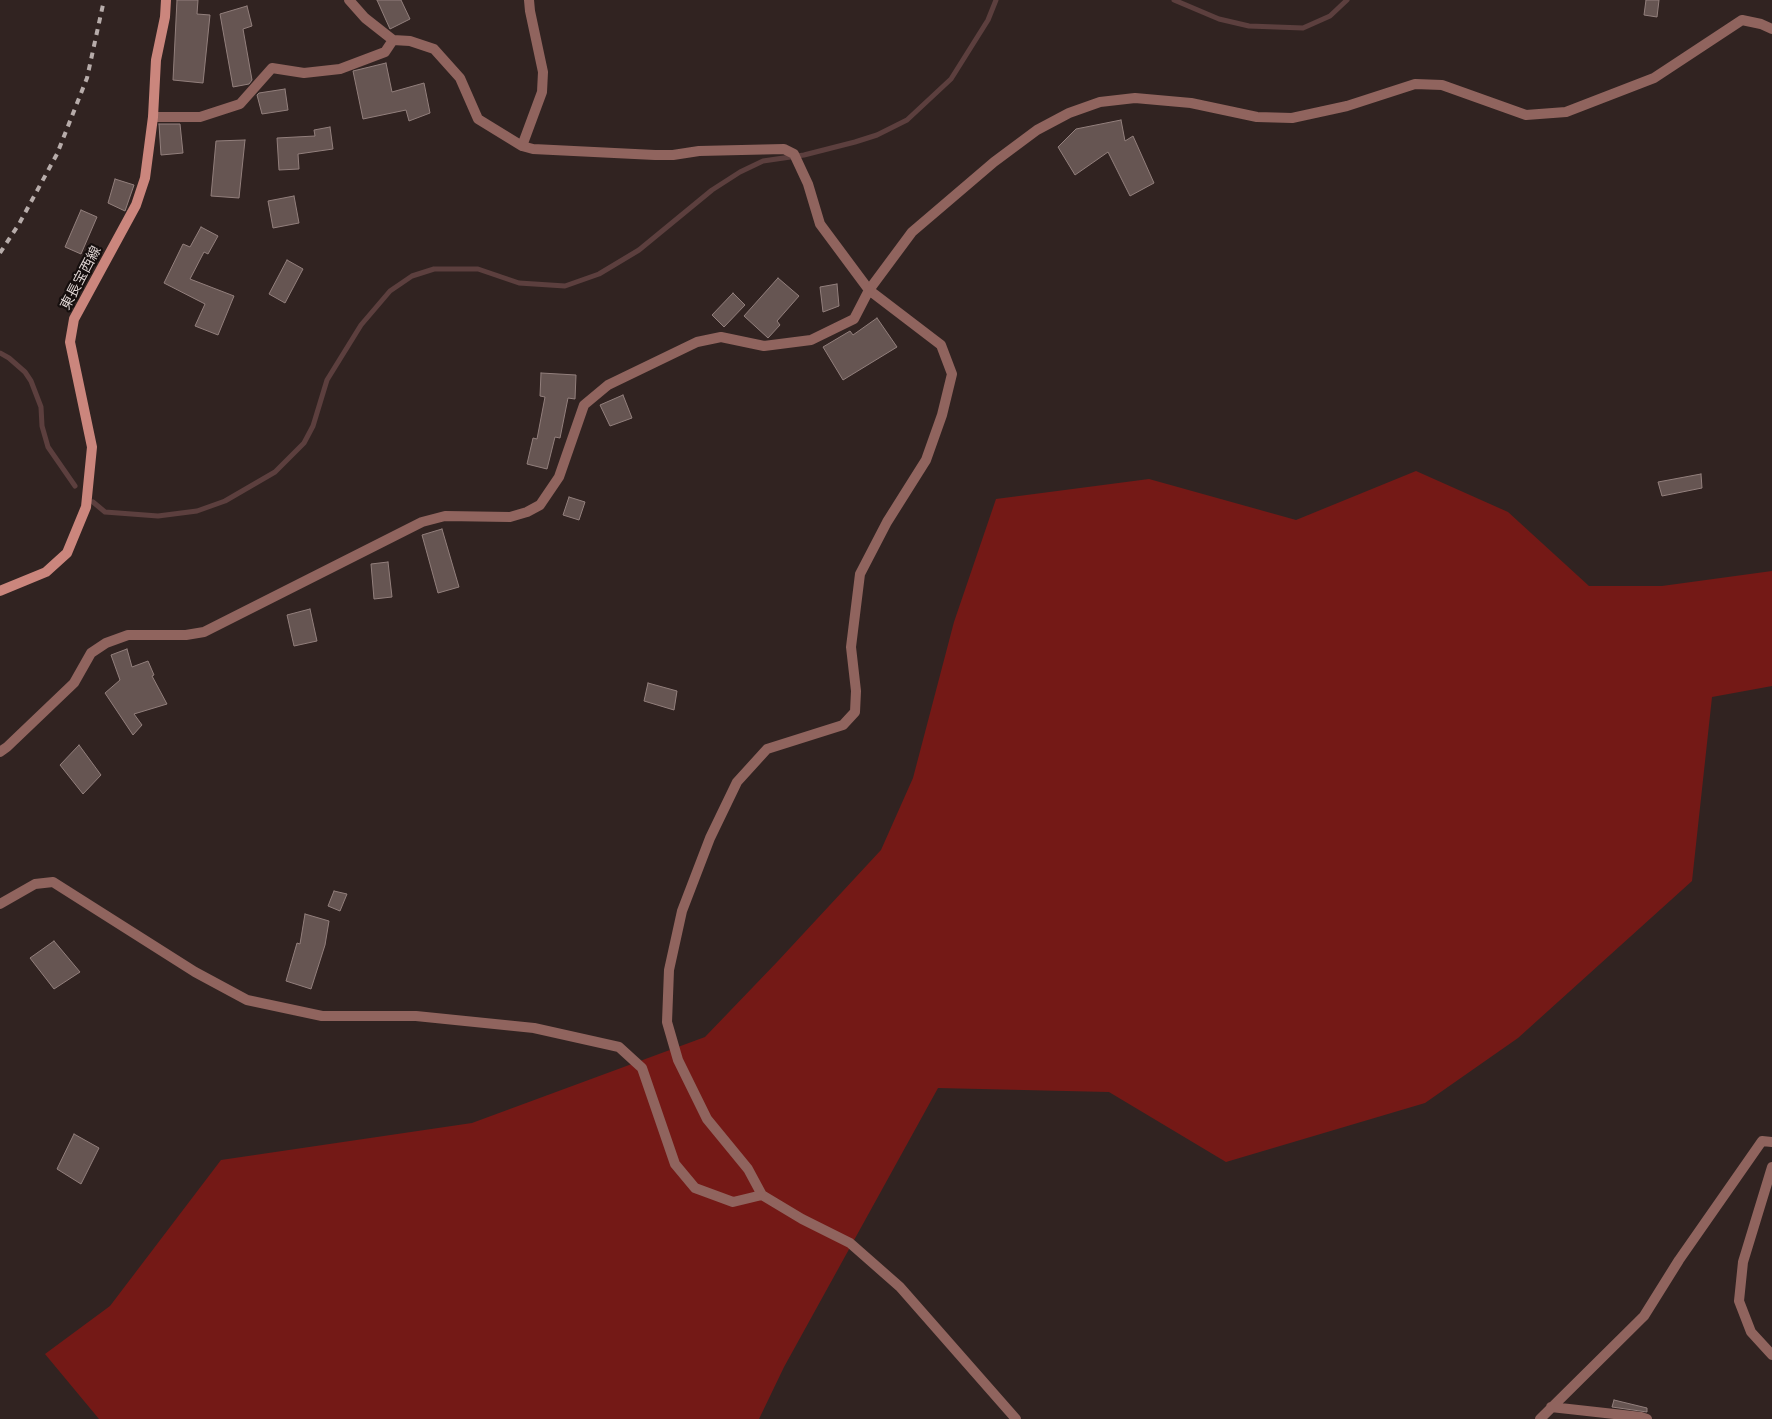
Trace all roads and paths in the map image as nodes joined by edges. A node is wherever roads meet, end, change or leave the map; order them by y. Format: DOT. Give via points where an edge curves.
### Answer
graph roads {
  1 [pos="166,0"];
  2 [pos="349,0"];
  3 [pos="529,0"];
  4 [pos="1772,29"];
  5 [pos="393,40"];
  6 [pos="153,117"];
  7 [pos="522,146"];
  8 [pos="869,290"];
  9 [pos="0,591"];
  10 [pos="0,752"];
  11 [pos="0,904"];
  12 [pos="1772,1142"];
  13 [pos="1772,1167"];
  14 [pos="762,1195"];
  15 [pos="1772,1354"];
  16 [pos="1551,1407"];
  17 [pos="1016,1419"];
  18 [pos="1540,1419"];
  19 [pos="1647,1419"];
  1 -- 6 [label="main road, 東長宝西線" via="156,60"];
  2 -- 5 [label="street" via="364,18"];
  3 -- 7 [label="street" via="543,72 542,92"];
  4 -- 8 [label="street" via="1742,20 1654,78 1566,112 1526,115 1442,85 1415,84 1348,106 1292,118 1257,117 1191,103 1135,98 1100,102 1068,113 1037,130 994,162 912,232"];
  5 -- 6 [label="street" via="385,52 340,70 304,73 272,68 240,104 200,117"];
  5 -- 7 [label="street" via="410,41 434,49 460,78 478,119"];
  6 -- 9 [label="main road, 東長宝西線" via="145,178 136,205 74,319 70,342 92,447 86,508 67,553 46,572"];
  7 -- 8 [label="street" via="545,151 647,155 789,150 808,184 820,224"];
  8 -- 10 [label="street" via="854,319 811,340 764,346 721,337 698,342 608,385 584,404 560,477 540,505 527,512 510,517 445,516 422,522 204,632 186,635 128,634 106,642 91,653 74,683"];
  8 -- 14 [label="street" via="941,345 952,374 926,460 887,522 860,574 851,648 855,712 843,725 767,749 737,782 710,838 682,911 669,970 667,1022 678,1060 708,1119 748,1169"];
  11 -- 14 [label="street" via="35,884 53,882 195,972 247,1000 322,1016 416,1016 534,1028 619,1047 642,1068 675,1164 695,1188 733,1202"];
  12 -- 16 [label="street" via="1762,1141 1644,1316"];
  13 -- 15 [label="street" via="1743,1262 1739,1301 1751,1332"];
  14 -- 17 [label="street" via="857,1249 900,1287"];
  16 -- 18 [label="street"];
  16 -- 19 [label="street"];
}
